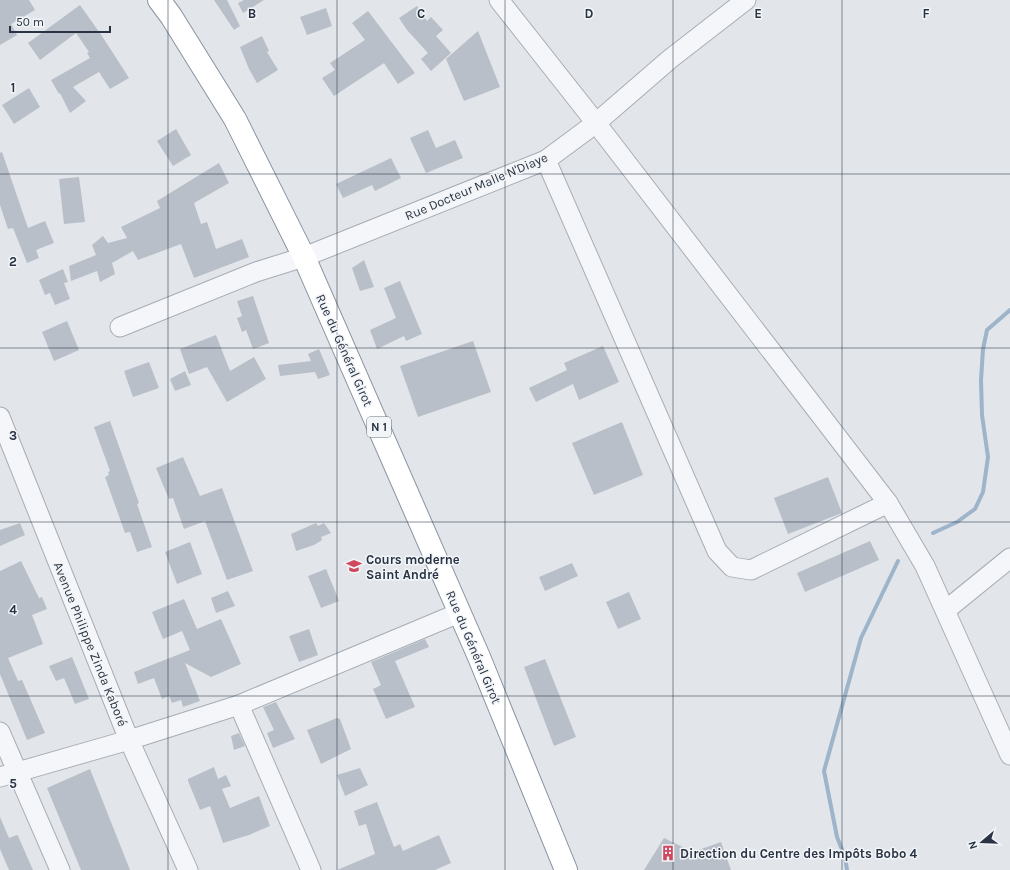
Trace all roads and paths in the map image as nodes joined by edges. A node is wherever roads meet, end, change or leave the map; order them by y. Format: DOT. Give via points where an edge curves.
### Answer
graph roads {
  1 [pos="159,0"];
  2 [pos="499,0"];
  3 [pos="734,4"];
  4 [pos="596,123"];
  5 [pos="546,160"];
  6 [pos="304,257"];
  7 [pos="120,327"];
  8 [pos="0,417"];
  9 [pos="888,503"];
  10 [pos="1010,558"];
  11 [pos="946,610"];
  12 [pos="459,613"];
  13 [pos="239,705"];
  14 [pos="0,732"];
  15 [pos="129,740"];
  16 [pos="1010,755"];
  17 [pos="8,774"];
  18 [pos="60,870"];
  19 [pos="188,870"];
  20 [pos="311,870"];
  21 [pos="566,870"];
  1 -- 6 [label="highway, Rue du Général Girot / N 1" via="235,119"];
  2 -- 4 [label="street"];
  3 -- 4 [label="street, Rue Docteur Malle N'Diaye"];
  4 -- 5 [label="street, Rue Docteur Malle N'Diaye"];
  4 -- 9 [label="street"];
  5 -- 6 [label="street, Rue Docteur Malle N'Diaye"];
  5 -- 9 [label="street" via="717,551 732,567 752,570"];
  6 -- 7 [label="street, Rue Docteur Malle N'Diaye" via="256,272"];
  6 -- 12 [label="highway, Rue du Général Girot / N 1"];
  8 -- 15 [label="street, Avenue Philippe Zinda Kaboré"];
  9 -- 11 [label="street" via="925,566"];
  10 -- 11 [label="street"];
  11 -- 16 [label="street"];
  12 -- 13 [label="street"];
  12 -- 21 [label="highway, Rue du Général Girot / N 1"];
  13 -- 15 [label="street"];
  13 -- 20 [label="street"];
  14 -- 17 [label="street"];
  15 -- 17 [label="street"];
  15 -- 19 [label="street, Avenue Philippe Zinda Kaboré"];
  17 -- 18 [label="street"];
}
